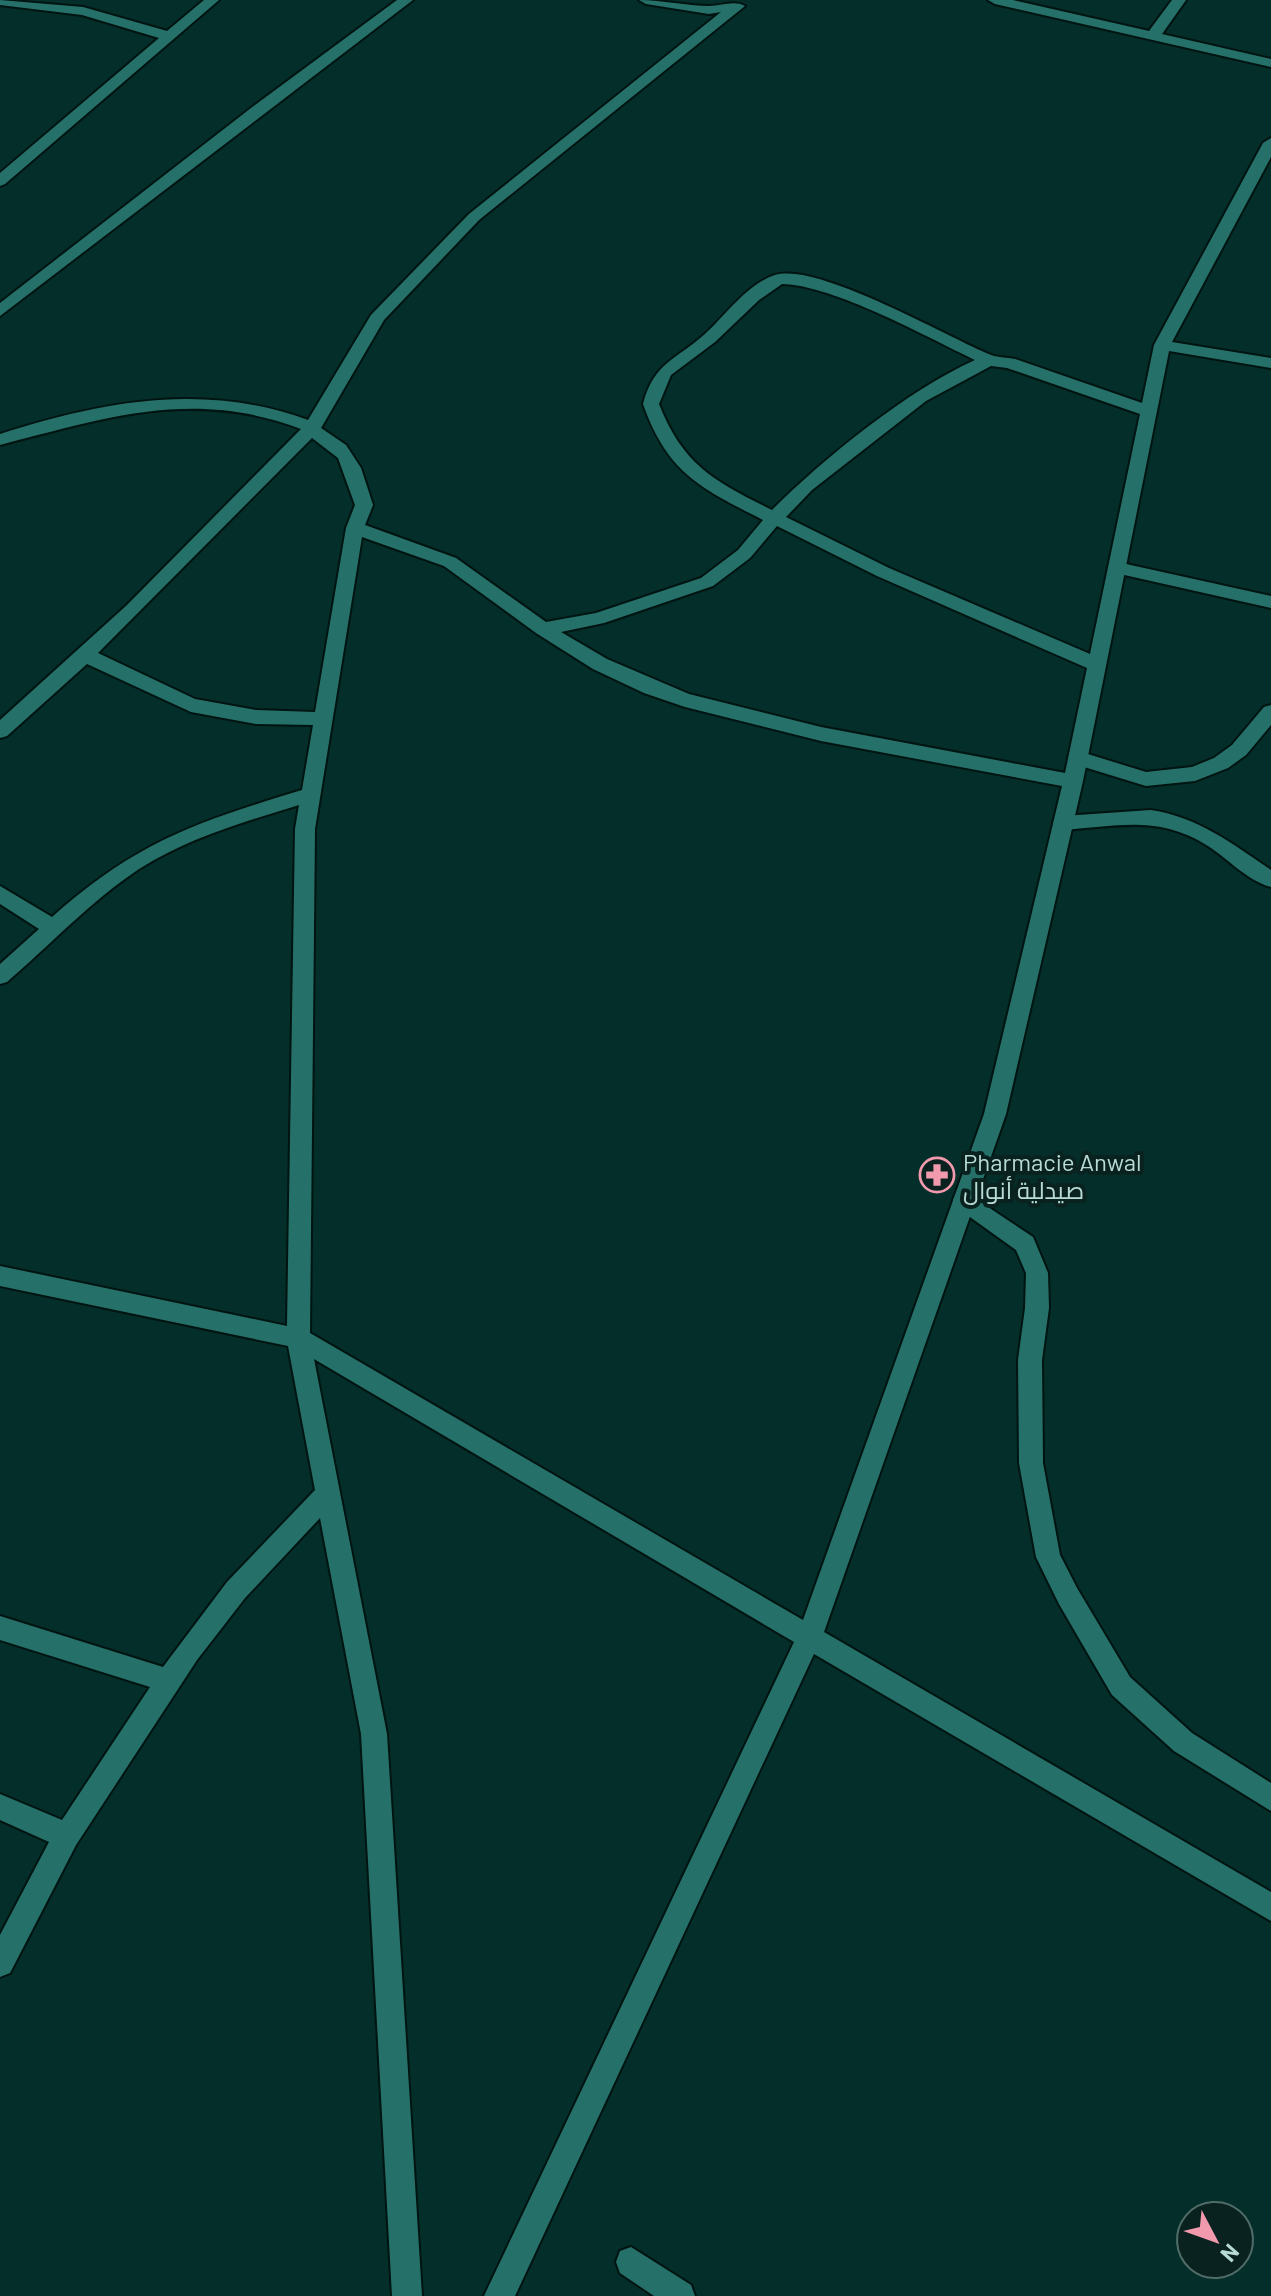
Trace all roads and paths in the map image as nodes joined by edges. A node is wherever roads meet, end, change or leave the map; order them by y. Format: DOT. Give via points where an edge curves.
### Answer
graph roads {
  1 [pos="212,0"];
  2 [pos="406,0"];
  3 [pos="646,0"];
  4 [pos="995,0"];
  5 [pos="1179,0"];
  6 [pos="0,1"];
  7 [pos="745,3"];
  8 [pos="85,6"];
  9 [pos="167,36"];
  10 [pos="1153,36"];
  11 [pos="1271,63"];
  12 [pos="1271,143"];
  13 [pos="0,181"];
  14 [pos="0,311"];
  15 [pos="1162,345"];
  16 [pos="991,361"];
  17 [pos="1271,363"];
  18 [pos="1149,411"];
  19 [pos="312,428"];
  20 [pos="0,440"];
  21 [pos="775,517"];
  22 [pos="355,528"];
  23 [pos="1117,568"];
  24 [pos="1271,602"];
  25 [pos="543,629"];
  26 [pos="85,655"];
  27 [pos="1097,665"];
  28 [pos="1271,712"];
  29 [pos="323,719"];
  30 [pos="0,731"];
  31 [pos="1076,769"];
  32 [pos="311,794"];
  33 [pos="1063,823"];
  34 [pos="1271,880"];
  35 [pos="0,894"];
  36 [pos="54,928"];
  37 [pos="0,976"];
  38 [pos="964,1200"];
  39 [pos="0,1276"];
  40 [pos="298,1338"];
  41 [pos="328,1493"];
  42 [pos="0,1628"];
  43 [pos="810,1635"];
  44 [pos="169,1681"];
  45 [pos="1271,1798"];
  46 [pos="0,1807"];
  47 [pos="67,1836"];
  48 [pos="1271,1907"];
  49 [pos="0,1963"];
  50 [pos="631,2262"];
  51 [pos="407,2296"];
  52 [pos="499,2296"];
  53 [pos="680,2296"];
  1 -- 9 [label="street"];
  2 -- 14 [label="street"];
  3 -- 7 [label="street" via="709,10"];
  4 -- 10 [label="street"];
  5 -- 10 [label="street"];
  6 -- 8 [label="street"];
  7 -- 19 [label="street" via="496,199 422,268 377,318"];
  8 -- 9 [label="street"];
  9 -- 13 [label="street"];
  10 -- 11 [label="street"];
  12 -- 15 [label="street"];
  15 -- 17 [label="street"];
  15 -- 18 [label="street"];
  16 -- 18 [label="street"];
  16 -- 21 [label="street" via="964,370 920,397 806,486"];
  16 -- 21 [label="street" via="808,283 785,278 767,286 659,376 651,404 679,460 693,475"];
  18 -- 23 [label="street"];
  19 -- 20 [label="street" via="246,408 177,404 64,419"];
  19 -- 22 [label="street" via="342,451 357,482 364,505"];
  19 -- 26 [label="street"];
  21 -- 25 [label="street" via="744,554 707,582 598,619"];
  21 -- 27 [label="street" via="883,572"];
  22 -- 25 [label="street" via="450,562"];
  22 -- 29 [label="street"];
  23 -- 24 [label="street"];
  23 -- 27 [label="street"];
  25 -- 31 [label="street" via="600,664 685,700 821,734"];
  26 -- 29 [label="street" via="191,705 256,717"];
  26 -- 30 [label="street"];
  27 -- 31 [label="street"];
  28 -- 31 [label="street" via="1239,750 1195,774 1146,779"];
  29 -- 32 [label="street"];
  31 -- 33 [label="street"];
  32 -- 36 [label="street" via="193,833 134,863"];
  32 -- 40 [label="street" via="305,829"];
  33 -- 34 [label="street" via="1166,819 1194,829"];
  33 -- 38 [label="street" via="995,1114"];
  35 -- 36 [label="street"];
  36 -- 37 [label="street"];
  38 -- 43 [label="street"];
  38 -- 45 [label="street" via="1025,1244 1037,1273 1030,1360 1031,1463 1048,1557 1068,1596 1121,1686 1183,1742"];
  39 -- 40 [label="street"];
  40 -- 41 [label="street"];
  40 -- 43 [label="street"];
  41 -- 44 [label="street" via="236,1590"];
  41 -- 51 [label="street" via="374,1734"];
  42 -- 44 [label="street"];
  43 -- 48 [label="street"];
  43 -- 52 [label="street"];
  44 -- 47 [label="street"];
  46 -- 47 [label="street"];
  47 -- 49 [label="street"];
  50 -- 53 [label="street"];
}
